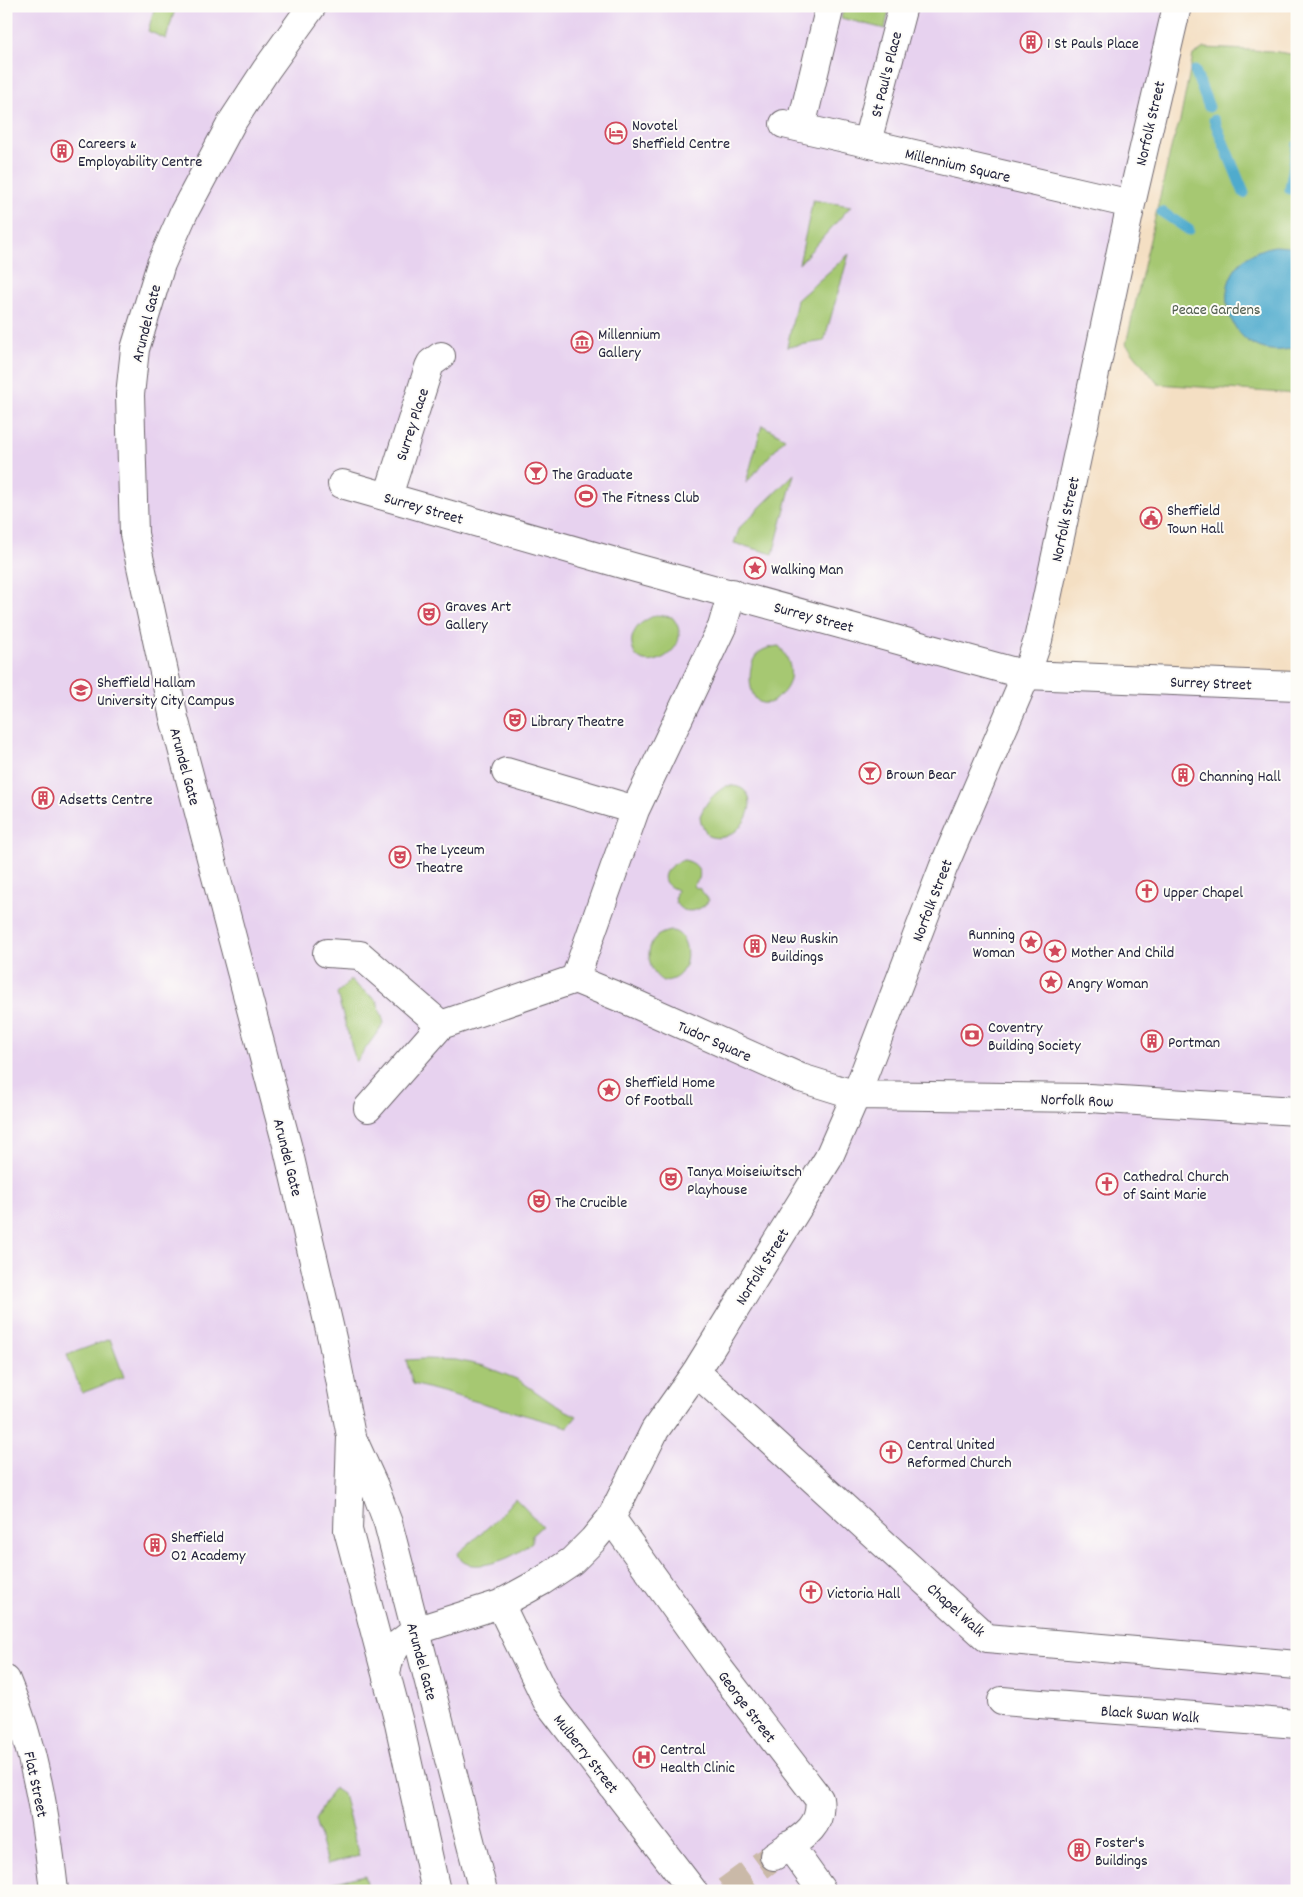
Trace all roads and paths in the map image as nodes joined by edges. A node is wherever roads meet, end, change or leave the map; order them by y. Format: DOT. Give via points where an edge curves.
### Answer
graph roads {
  1 [pos="312,6"];
  2 [pos="830,6"];
  3 [pos="902,6"];
  4 [pos="1177,6"];
  5 [pos="867,142"];
  6 [pos="1131,204"];
  7 [pos="441,356"];
  8 [pos="342,484"];
  9 [pos="388,496"];
  10 [pos="732,594"];
  11 [pos="1026,675"];
  12 [pos="1297,686"];
  13 [pos="506,772"];
  14 [pos="635,810"];
  15 [pos="327,953"];
  16 [pos="575,979"];
  17 [pos="440,1025"];
  18 [pos="856,1095"];
  19 [pos="368,1108"];
  20 [pos="1297,1111"];
  21 [pos="696,1372"];
  22 [pos="351,1436"];
  23 [pos="611,1518"];
  24 [pos="500,1604"];
  25 [pos="415,1631"];
  26 [pos="1297,1665"];
  27 [pos="386,1672"];
  28 [pos="6,1680"];
  29 [pos="1002,1701"];
  30 [pos="1297,1724"];
  31 [pos="54,1891"];
  32 [pos="436,1891"];
  33 [pos="483,1891"];
  34 [pos="693,1891"];
  35 [pos="822,1891"];
  1 -- 22 [label="street, Arundel Gate" via="232,122 184,212 161,264 135,349 130,395 132,502 138,557 174,718 293,1167"];
  2 -- 5 [label="street, Millennium Square" via="793,125"];
  3 -- 5 [label="street, St Paul's Place"];
  4 -- 6 [label="street, Norfolk Street"];
  5 -- 6 [label="street, Millennium Square"];
  6 -- 11 [label="street, Norfolk Street" via="1038,640"];
  7 -- 9 [label="street, Surrey Place" via="429,367"];
  8 -- 9 [label="street, Surrey Street"];
  9 -- 10 [label="street, Surrey Street"];
  10 -- 11 [label="street, Surrey Street"];
  10 -- 14 [label="street" via="722,627"];
  11 -- 12 [label="street, Surrey Street"];
  11 -- 18 [label="street, Norfolk Street" via="943,868"];
  13 -- 14 [label="street"];
  14 -- 16 [label="street"];
  15 -- 17 [label="street" via="360,956"];
  16 -- 17 [label="street"];
  16 -- 18 [label="street, Tudor Square" via="801,1078"];
  17 -- 19 [label="street"];
  18 -- 20 [label="street, Norfolk Row" via="1089,1098"];
  18 -- 21 [label="street, Norfolk Street" via="828,1159"];
  21 -- 23 [label="street, Norfolk Street" via="656,1430"];
  21 -- 26 [label="street, Chapel Walk" via="987,1638"];
  22 -- 25 [label="street, Arundel Gate" via="388,1523"];
  22 -- 27 [label="street, Arundel Gate" via="348,1530"];
  23 -- 24 [label="street, Norfolk Street" via="572,1561"];
  23 -- 35 [label="street, George Street" via="818,1799 820,1812 815,1825 781,1851"];
  24 -- 25 [label="street, Norfolk Street"];
  24 -- 34 [label="street, Mulberry Street" via="547,1701"];
  25 -- 27 [label="street" via="397,1645"];
  25 -- 33 [label="street, Arundel Gate"];
  27 -- 32 [label="street, Arundel Gate"];
  28 -- 31 [label="street, Flat Street" via="34,1762 47,1828"];
  29 -- 30 [label="street, Black Swan Walk"];
}
